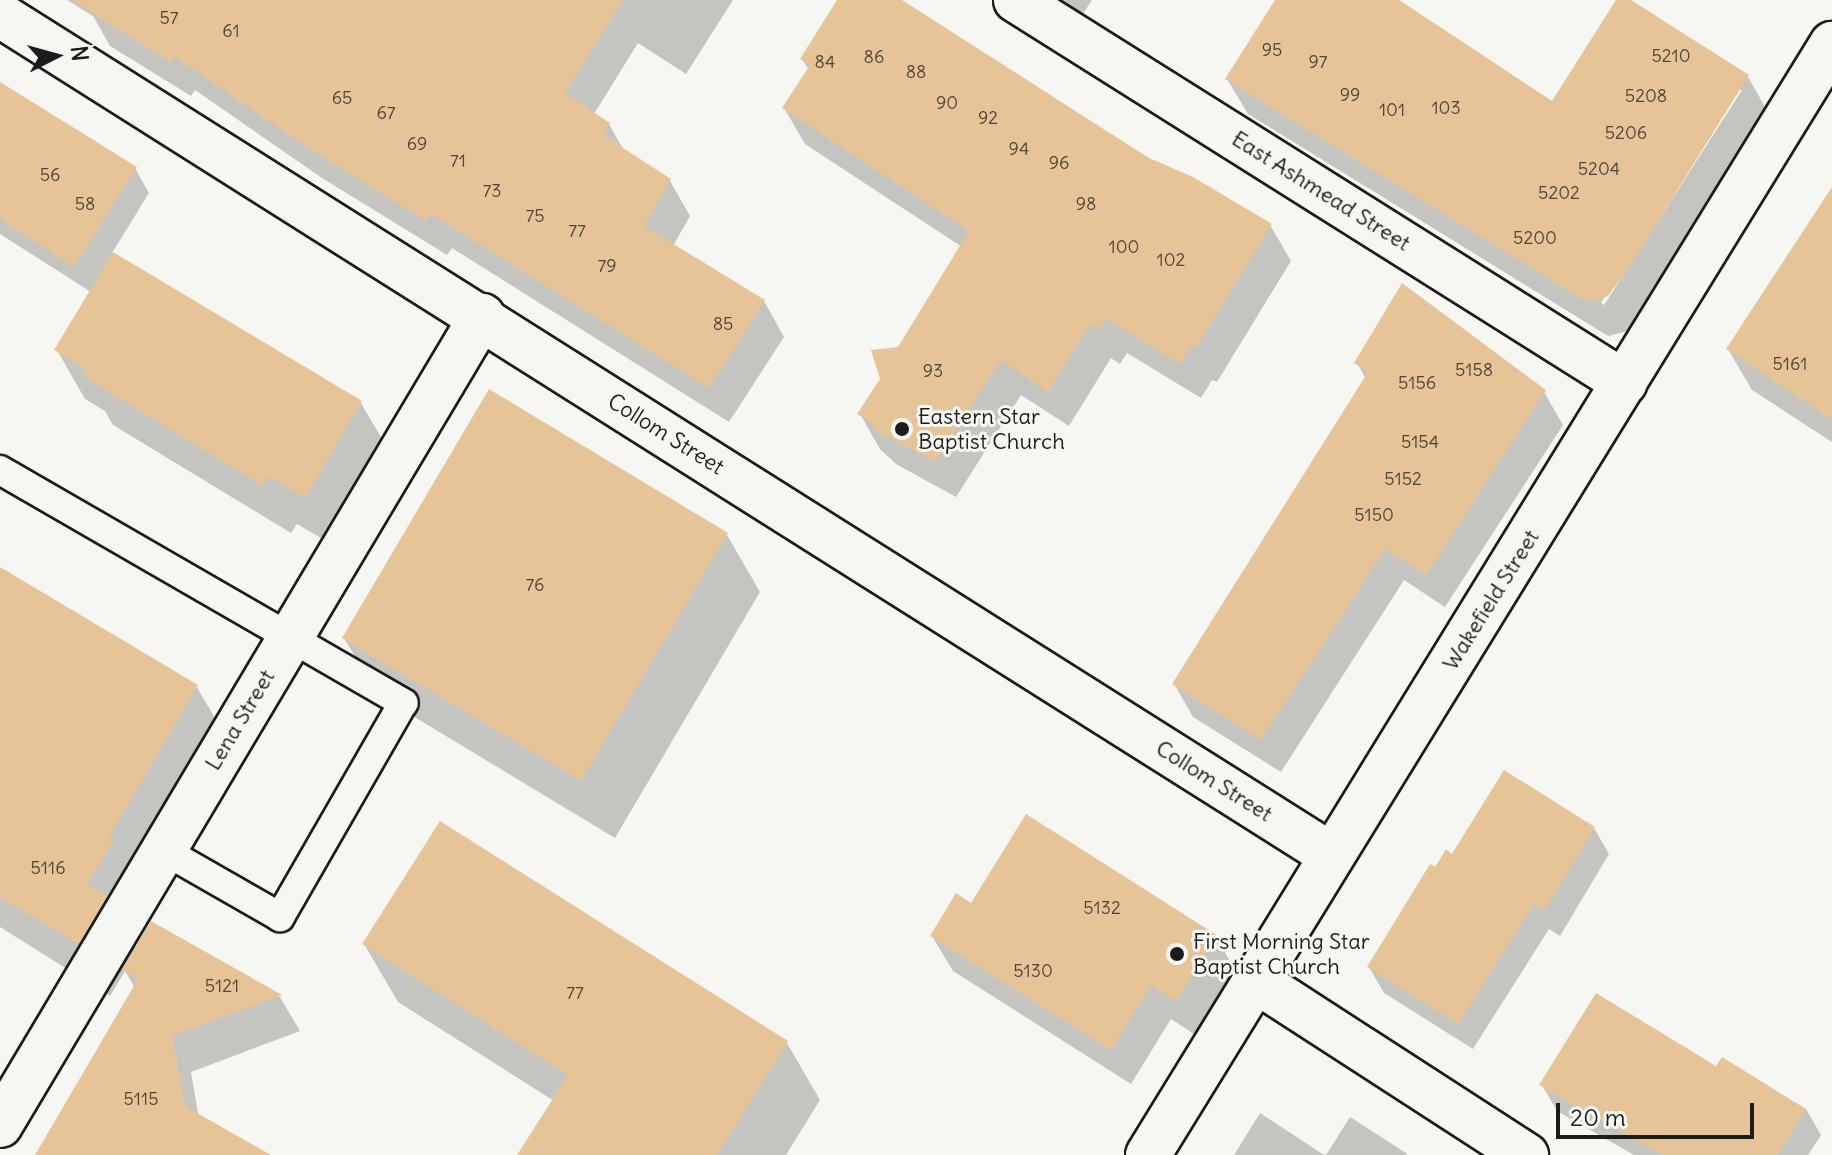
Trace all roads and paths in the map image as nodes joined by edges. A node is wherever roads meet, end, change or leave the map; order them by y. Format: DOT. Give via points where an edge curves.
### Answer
graph roads {
  1 [pos="1016,0"];
  2 [pos="0,15"];
  3 [pos="1832,44"];
  4 [pos="482,316"];
  5 [pos="1625,383"];
  6 [pos="0,470"];
  7 [pos="290,637"];
  8 [pos="163,850"];
  9 [pos="1331,855"];
  10 [pos="1255,980"];
  11 [pos="0,1125"];
  12 [pos="1148,1155"];
  13 [pos="1526,1155"];
  1 -- 5 [label="street, East Ashmead Street"];
  2 -- 4 [label="street, Collom Street"];
  3 -- 5 [label="street, Wakefield Street"];
  4 -- 7 [label="street, Lena Street"];
  4 -- 9 [label="street, Collom Street"];
  5 -- 9 [label="street, Wakefield Street"];
  6 -- 7 [label="lane"];
  7 -- 8 [label="street, Lena Street"];
  7 -- 8 [label="lane" via="403,703 280,917"];
  8 -- 11 [label="street, Lena Street"];
  9 -- 10 [label="street, Wakefield Street"];
  10 -- 12 [label="street, Wakefield Street"];
  10 -- 13 [label="street"];
}
